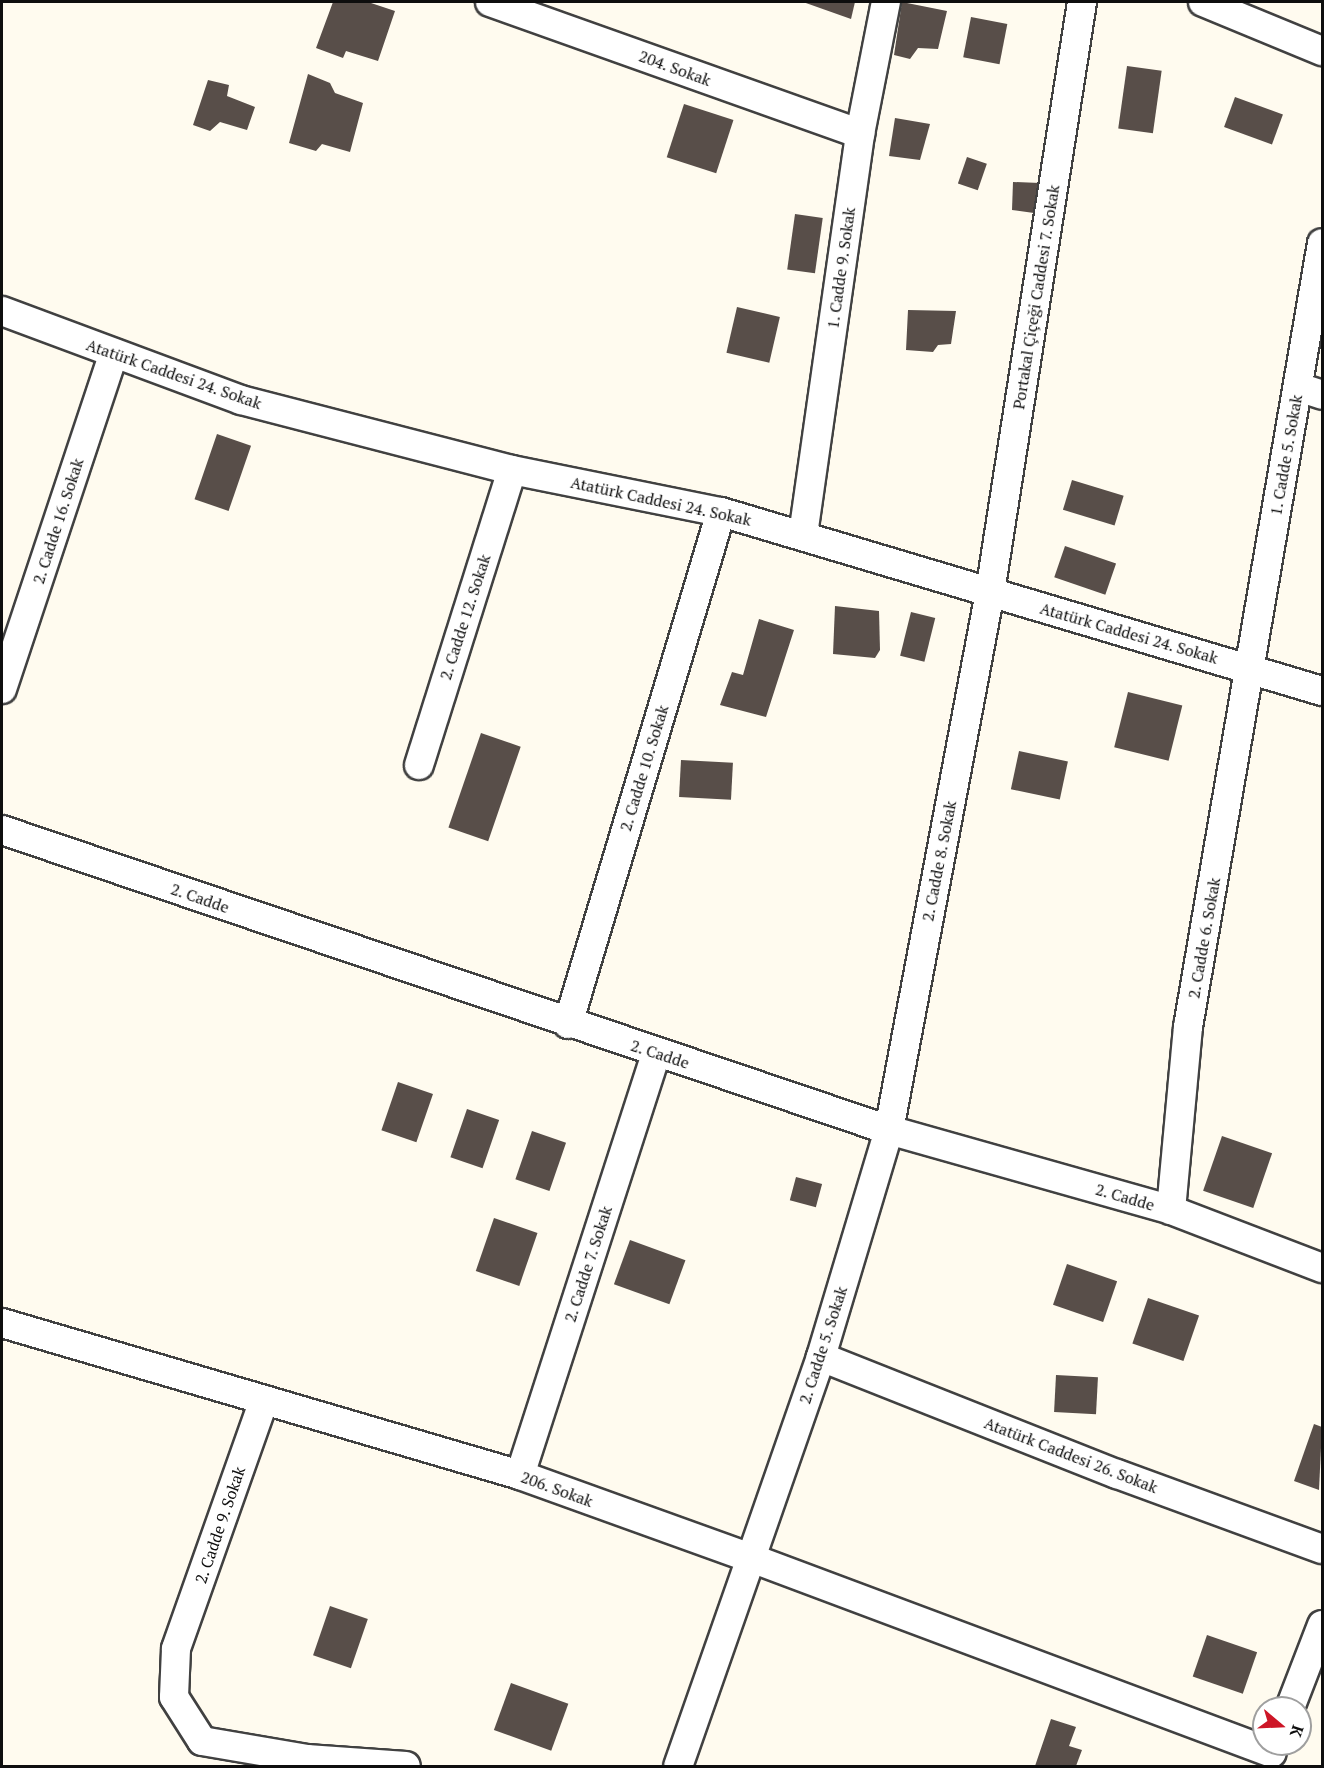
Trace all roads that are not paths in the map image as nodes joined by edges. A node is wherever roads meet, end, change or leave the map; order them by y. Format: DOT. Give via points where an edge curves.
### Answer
graph roads {
  1 [pos="490,2"];
  2 [pos="886,2"];
  3 [pos="1082,2"];
  4 [pos="1203,2"];
  5 [pos="1323,51"];
  6 [pos="860,134"];
  7 [pos="1323,243"];
  8 [pos="2,311"];
  9 [pos="114,353"];
  10 [pos="1310,391"];
  11 [pos="512,470"];
  12 [pos="721,512"];
  13 [pos="803,535"];
  14 [pos="990,592"];
  15 [pos="1249,668"];
  16 [pos="2,689"];
  17 [pos="1323,691"];
  18 [pos="419,765"];
  19 [pos="2,830"];
  20 [pos="568,1024"];
  21 [pos="656,1053"];
  22 [pos="889,1130"];
  23 [pos="1171,1210"];
  24 [pos="1323,1268"];
  25 [pos="2,1323"];
  26 [pos="821,1357"];
  27 [pos="264,1400"];
  28 [pos="520,1475"];
  29 [pos="1323,1549"];
  30 [pos="752,1558"];
  31 [pos="1323,1625"];
  32 [pos="1295,1696"];
  33 [pos="1252,1747"];
  34 [pos="406,1767"];
  35 [pos="678,1767"];
  1 -- 6 [label="street, 204. Sokak"];
  2 -- 6 [label="street, 1. Cadde 9. Sokak"];
  3 -- 14 [label="street, Portakal Çiçeği Caddesi 7. Sokak"];
  4 -- 5 [label="street"];
  6 -- 13 [label="street, 1. Cadde 9. Sokak"];
  7 -- 10 [label="street, 1. Cadde 5. Sokak"];
  8 -- 9 [label="street, Atatürk Caddesi 24. Sokak"];
  9 -- 11 [label="street, Atatürk Caddesi 24. Sokak" via="241,400"];
  9 -- 16 [label="street, 2. Cadde 16. Sokak"];
  10 -- 15 [label="street, 1. Cadde 5. Sokak"];
  11 -- 12 [label="street, Atatürk Caddesi 24. Sokak"];
  11 -- 18 [label="street, 2. Cadde 12. Sokak"];
  12 -- 13 [label="street, Atatürk Caddesi 24. Sokak"];
  12 -- 20 [label="street, 2. Cadde 10. Sokak"];
  13 -- 14 [label="street, Atatürk Caddesi 24. Sokak"];
  14 -- 15 [label="street, Atatürk Caddesi 24. Sokak"];
  14 -- 22 [label="street, 2. Cadde 8. Sokak"];
  15 -- 17 [label="street, Atatürk Caddesi 24. Sokak"];
  15 -- 23 [label="street, 2. Cadde 6. Sokak" via="1188,1027"];
  19 -- 20 [label="street, 2. Cadde"];
  20 -- 21 [label="street, 2. Cadde"];
  21 -- 22 [label="street, 2. Cadde"];
  21 -- 28 [label="street, 2. Cadde 7. Sokak"];
  22 -- 23 [label="street, 2. Cadde"];
  22 -- 26 [label="street, 2. Cadde 5. Sokak"];
  23 -- 24 [label="street, 2. Cadde"];
  25 -- 27 [label="street, 206. Sokak"];
  26 -- 29 [label="street, Atatürk Caddesi 26. Sokak" via="1117,1474"];
  26 -- 30 [label="street, 2. Cadde 5. Sokak"];
  27 -- 28 [label="street, 206. Sokak"];
  27 -- 34 [label="street, 2. Cadde 9. Sokak" via="176,1649 174,1698 202,1741 307,1759"];
  28 -- 30 [label="street, 206. Sokak"];
  30 -- 33 [label="street, 206. Sokak"];
  30 -- 35 [label="street"];
  31 -- 32 [label="street"];
}
